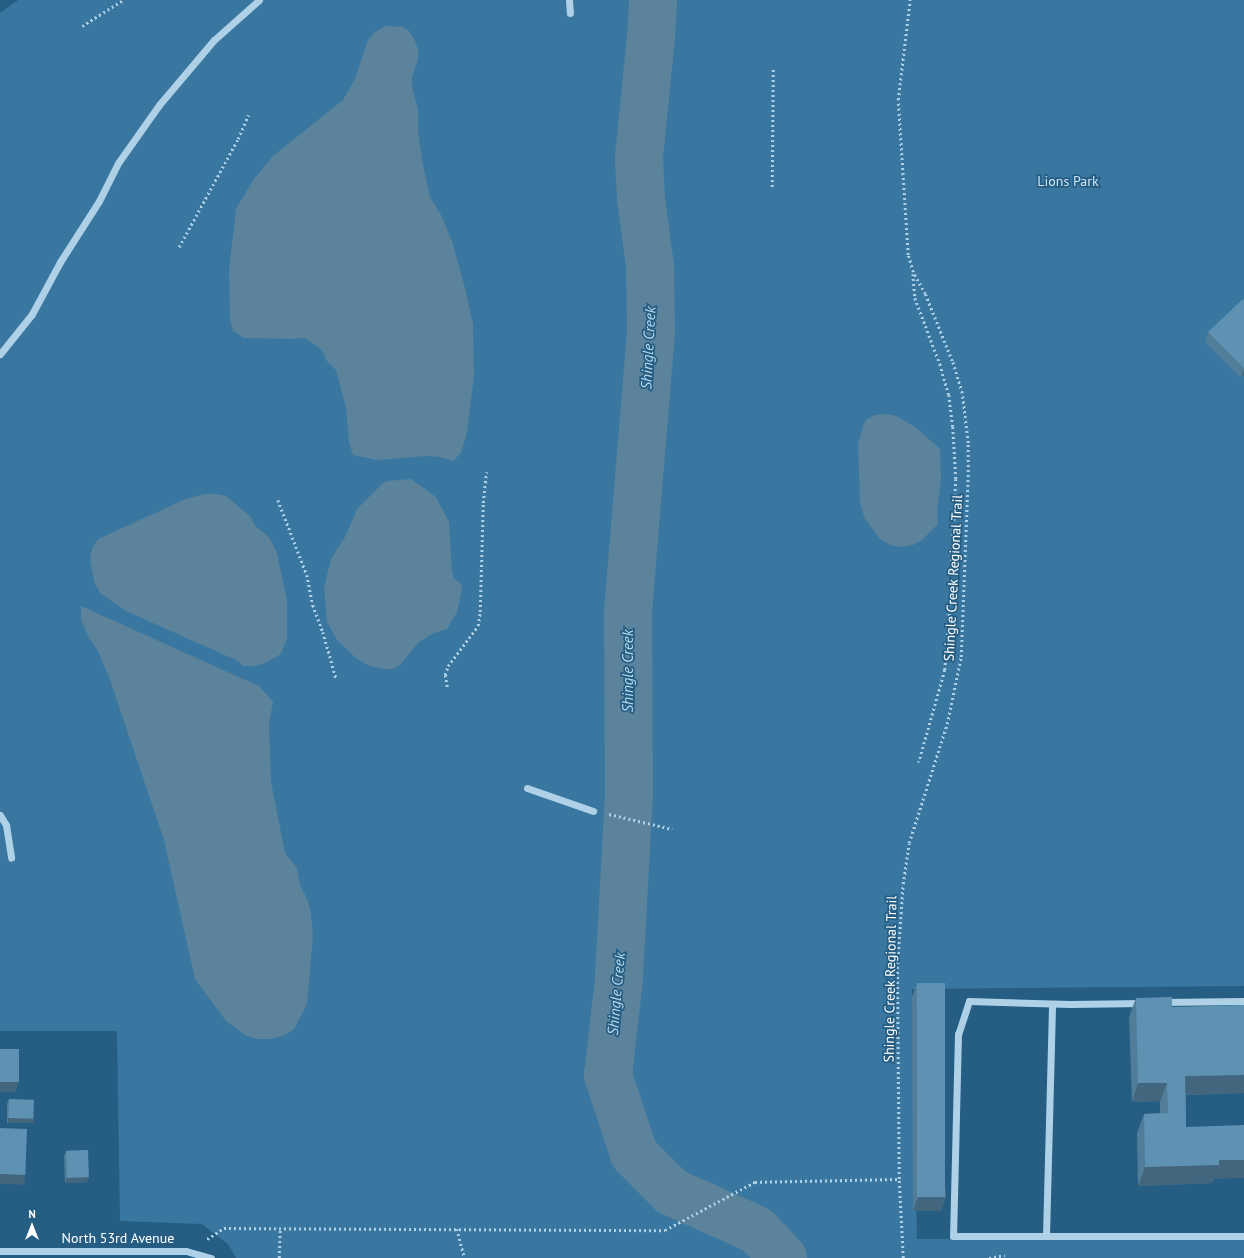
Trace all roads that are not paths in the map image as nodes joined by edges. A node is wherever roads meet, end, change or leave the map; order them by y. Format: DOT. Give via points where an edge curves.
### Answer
graph roads {
  1 [pos="259,0"];
  2 [pos="569,0"];
  3 [pos="570,13"];
  4 [pos="0,354"];
  5 [pos="527,788"];
  6 [pos="593,811"];
  7 [pos="0,815"];
  8 [pos="11,858"];
  9 [pos="1244,1001"];
  10 [pos="1149,1002"];
  11 [pos="1157,1002"];
  12 [pos="1052,1004"];
  13 [pos="1046,1236"];
  14 [pos="1244,1236"];
  15 [pos="0,1251"];
  16 [pos="31,1254"];
  17 [pos="211,1258"];
  1 -- 4 [label="street" via="214,40 159,105 118,163 99,201 60,262 32,314"];
  2 -- 3 [label="street"];
  5 -- 6 [label="street"];
  7 -- 8 [label="street" via="6,825"];
  9 -- 11 [label="street"];
  10 -- 12 [label="street"];
  12 -- 13 [label="street"];
  12 -- 13 [label="street" via="969,1001 958,1034 953,1236"];
  13 -- 14 [label="street"];
  15 -- 16 [label="street, North 53rd Avenue"];
  16 -- 17 [label="street, North 53rd Avenue" via="186,1251"];
}
